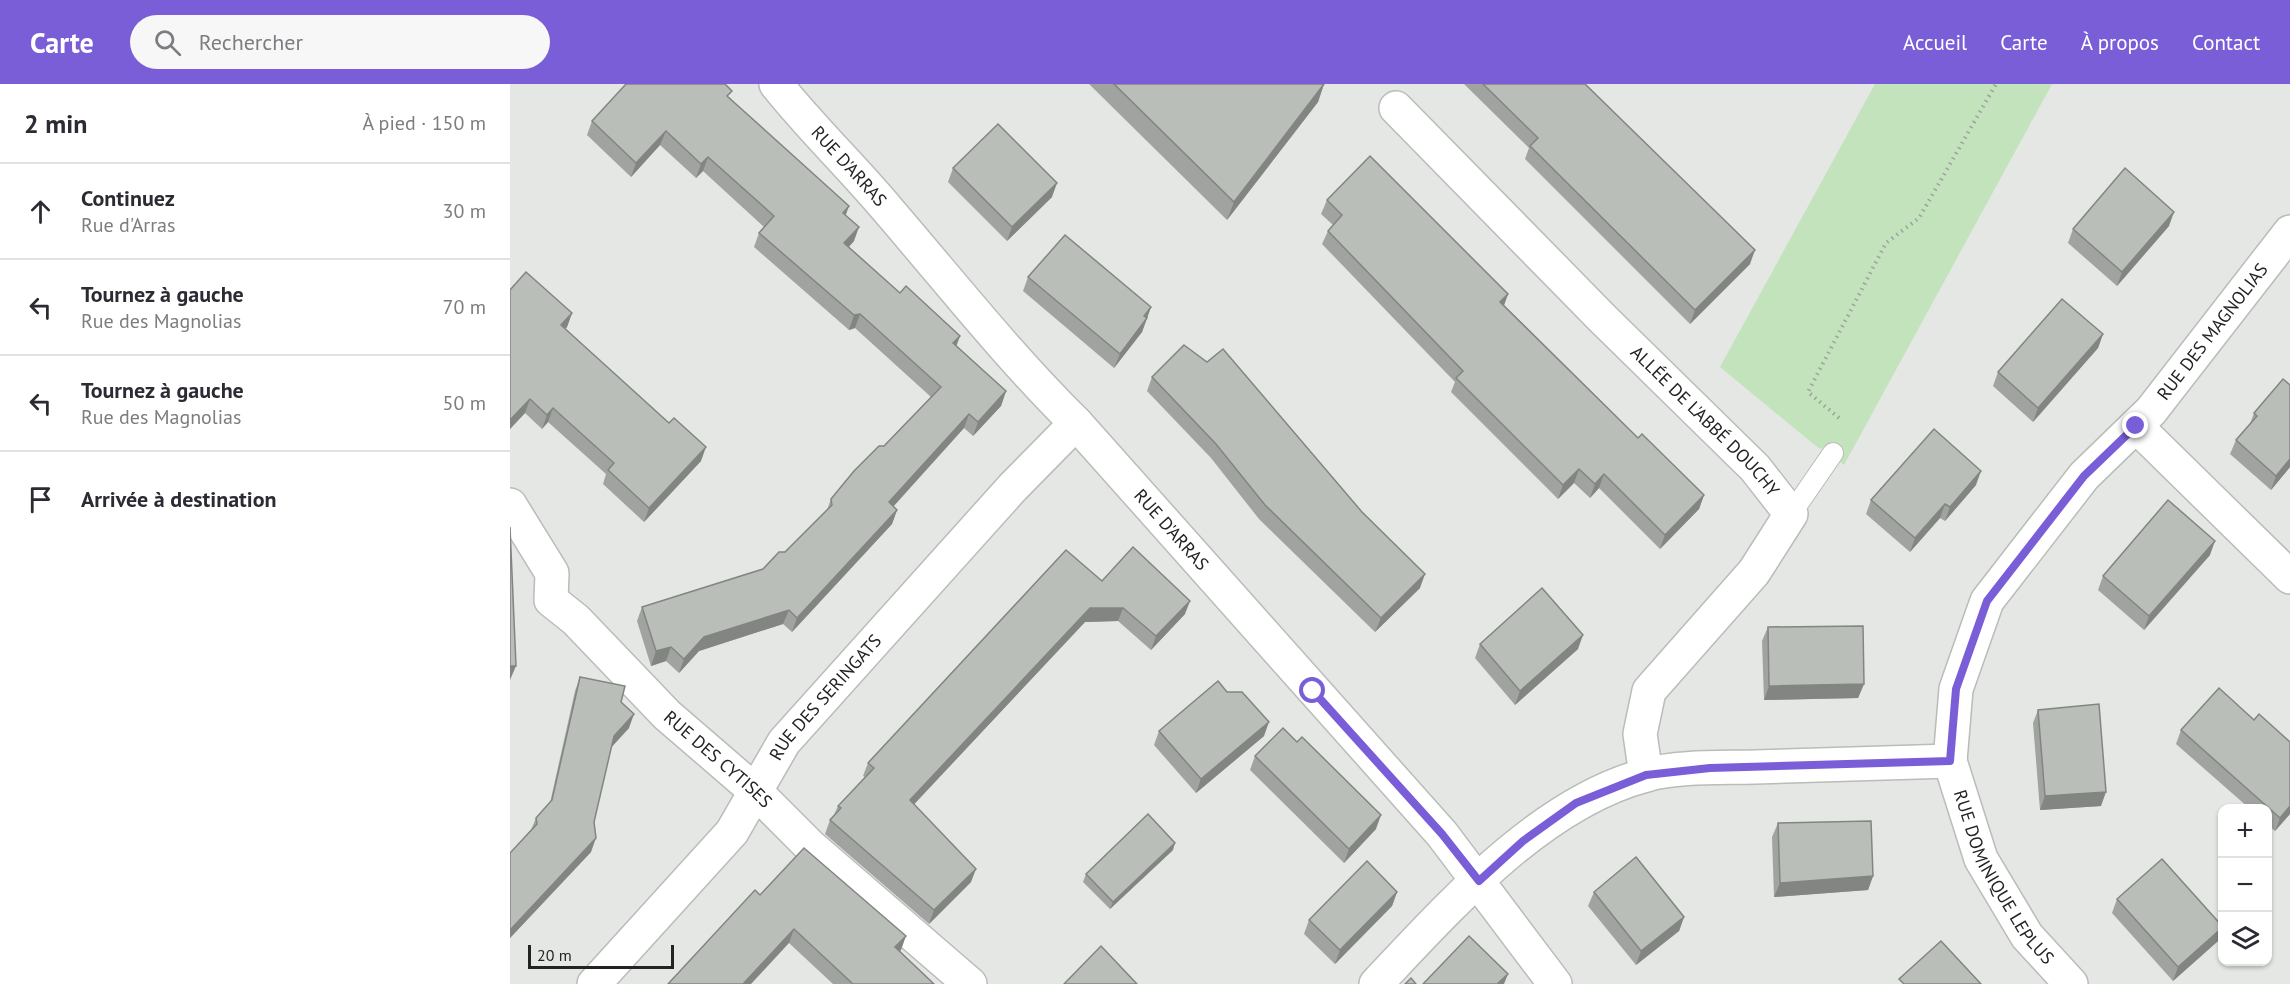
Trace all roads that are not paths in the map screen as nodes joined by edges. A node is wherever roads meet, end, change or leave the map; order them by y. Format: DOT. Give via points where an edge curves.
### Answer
graph roads {
  1 [pos="776,84"];
  2 [pos="1396,108"];
  3 [pos="2290,232"];
  4 [pos="1076,423"];
  5 [pos="2136,426"];
  6 [pos="1833,453"];
  7 [pos="510,505"];
  8 [pos="1791,514"];
  9 [pos="2290,577"];
  10 [pos="1950,761"];
  11 [pos="1646,775"];
  12 [pos="754,790"];
  13 [pos="1479,881"];
  14 [pos="594,984"];
  15 [pos="970,984"];
  16 [pos="1376,984"];
  17 [pos="1555,984"];
  18 [pos="2071,984"];
  1 -- 4 [label="street, RUE D'ARRAS"];
  2 -- 8 [label="street, ALLÉE DE L'ABBÉ DOUCHY" via="1755,468"];
  3 -- 5 [label="street, RUE DES MAGNOLIAS"];
  4 -- 12 [label="street, RUE DES SERINGATS" via="1013,487 784,742"];
  4 -- 13 [label="street, RUE D'ARRAS" via="1442,834"];
  5 -- 9 [label="street"];
  5 -- 10 [label="street, RUE DES MAGNOLIAS" via="2084,476 1987,601 1956,689"];
  6 -- 8 [label="lane"];
  7 -- 12 [label="street, RUE DES CYTISES" via="552,573 551,600 576,620 667,715"];
  8 -- 11 [label="street, ALLÉE DE L'ABBÉ DOUCHY" via="1754,572 1649,691 1640,734"];
  10 -- 11 [label="street" via="1710,768"];
  10 -- 18 [label="street, RUE DOMINIQUE LEPLUS" via="1981,859 2027,936"];
  11 -- 13 [label="street" via="1576,803 1523,841"];
  12 -- 14 [label="street, RUE DES SERINGATS" via="732,832"];
  12 -- 15 [label="street, RUE DES CYTISES" via="809,845"];
  13 -- 16 [label="street"];
  13 -- 17 [label="street, RUE D'ARRAS"];
}
